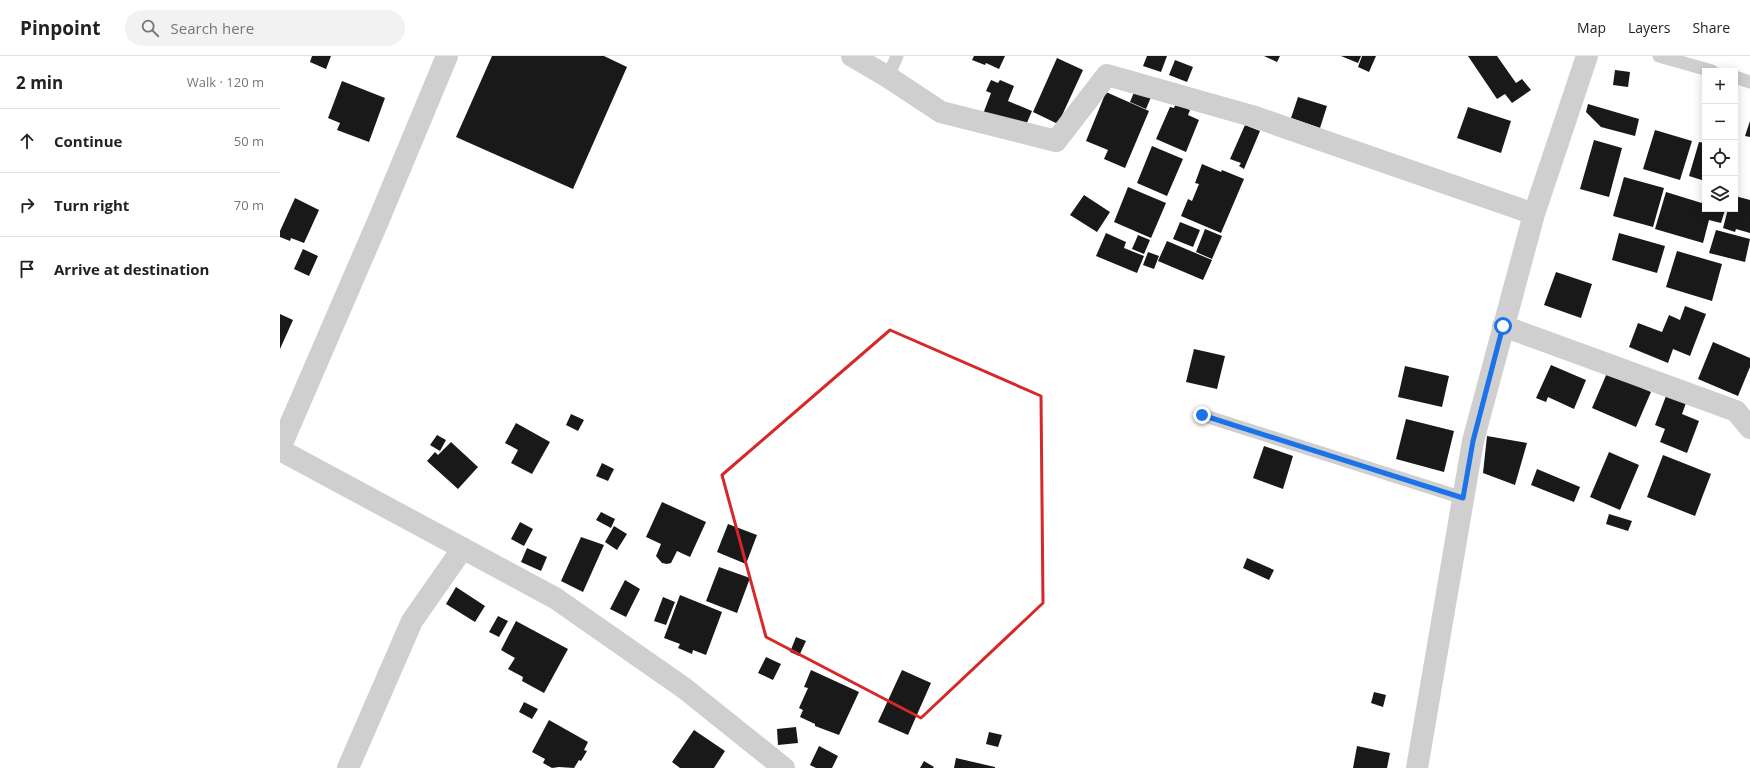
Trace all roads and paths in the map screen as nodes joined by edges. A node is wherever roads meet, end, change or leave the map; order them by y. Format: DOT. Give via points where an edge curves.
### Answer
graph roads {
  1 [pos="447,56"];
  2 [pos="852,56"];
  3 [pos="897,56"];
  4 [pos="1587,56"];
  5 [pos="1659,56"];
  6 [pos="1702,68"];
  7 [pos="888,77"];
  8 [pos="1738,78"];
  9 [pos="1750,82"];
  10 [pos="1534,214"];
  11 [pos="1503,326"];
  12 [pos="1202,415"];
  13 [pos="1750,428"];
  14 [pos="280,449"];
  15 [pos="1463,498"];
  16 [pos="463,548"];
  17 [pos="348,768"];
  18 [pos="784,768"];
  19 [pos="1417,768"];
  1 -- 14 [label="street"];
  2 -- 7 [label="street"];
  3 -- 7 [label="lane"];
  4 -- 10 [label="street"];
  5 -- 6 [label="lane"];
  7 -- 10 [label="street" via="941,112 1056,141 1107,75 1252,116"];
  8 -- 9 [label="lane"];
  10 -- 11 [label="street"];
  11 -- 13 [label="street" via="1736,411"];
  11 -- 15 [label="street" via="1473,441"];
  12 -- 15 [label="lane"];
  14 -- 16 [label="street"];
  15 -- 19 [label="street"];
  16 -- 17 [label="street" via="412,621"];
  16 -- 18 [label="street" via="555,598 684,688"];
}
